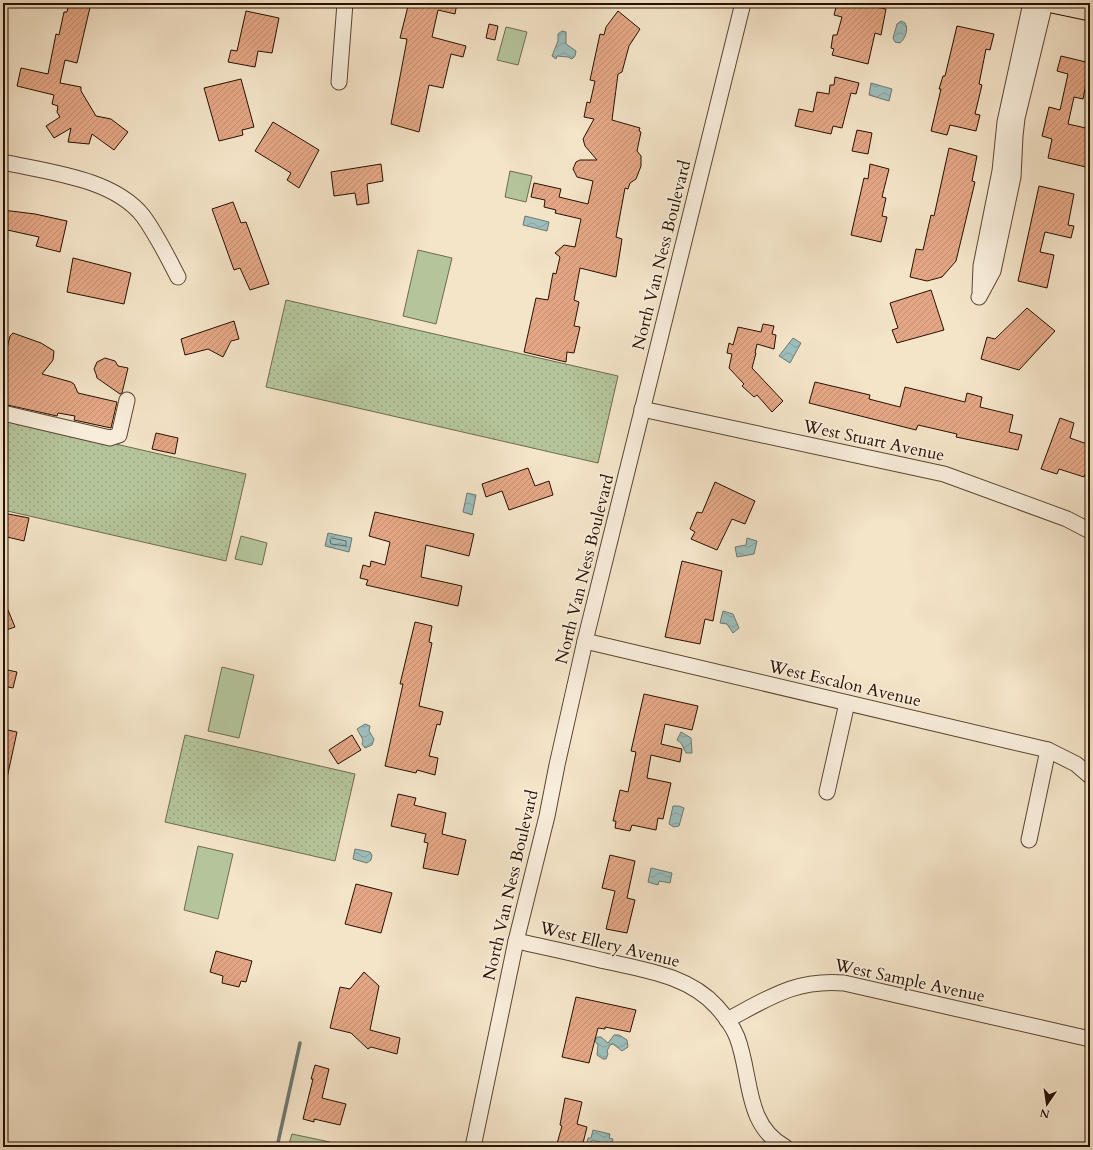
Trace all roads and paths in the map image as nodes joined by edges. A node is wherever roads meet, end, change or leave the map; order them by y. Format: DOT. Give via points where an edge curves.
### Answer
graph roads {
  1 [pos="345,3"];
  2 [pos="743,3"];
  3 [pos="1031,3"];
  4 [pos="1045,3"];
  5 [pos="1052,3"];
  6 [pos="1090,11"];
  7 [pos="339,82"];
  8 [pos="1016,99"];
  9 [pos="3,162"];
  10 [pos="994,237"];
  11 [pos="178,277"];
  12 [pos="127,400"];
  13 [pos="642,409"];
  14 [pos="3,413"];
  15 [pos="1090,532"];
  16 [pos="585,642"];
  17 [pos="847,703"];
  18 [pos="1048,750"];
  19 [pos="1090,776"];
  20 [pos="827,792"];
  21 [pos="1029,840"];
  22 [pos="516,941"];
  23 [pos="727,1020"];
  24 [pos="1090,1040"];
  25 [pos="473,1147"];
  26 [pos="785,1147"];
  1 -- 7 [label="street"];
  2 -- 13 [label="street, North Van Ness Boulevard"];
  3 -- 8 [label="street"];
  4 -- 8 [label="street"];
  5 -- 6 [label="main road"];
  8 -- 10 [label="street" via="1005,122 1007,172"];
  9 -- 11 [label="street" via="98,185 120,196 142,215"];
  12 -- 14 [label="street" via="119,435 110,438"];
  13 -- 15 [label="street, West Stuart Avenue" via="944,474 1066,519"];
  13 -- 16 [label="street, North Van Ness Boulevard"];
  16 -- 17 [label="street, West Escalon Avenue"];
  16 -- 22 [label="street, North Van Ness Boulevard" via="547,816"];
  17 -- 18 [label="street, West Escalon Avenue"];
  17 -- 20 [label="street"];
  18 -- 19 [label="street, West Escalon Avenue" via="1076,764"];
  18 -- 21 [label="street"];
  22 -- 23 [label="street, West Ellery Avenue" via="675,979 703,994"];
  22 -- 25 [label="street, North Van Ness Boulevard"];
  23 -- 24 [label="street, West Sample Avenue" via="787,989 828,981"];
  23 -- 26 [label="street, West Ellery Avenue" via="742,1052 760,1124 769,1135"];
}
